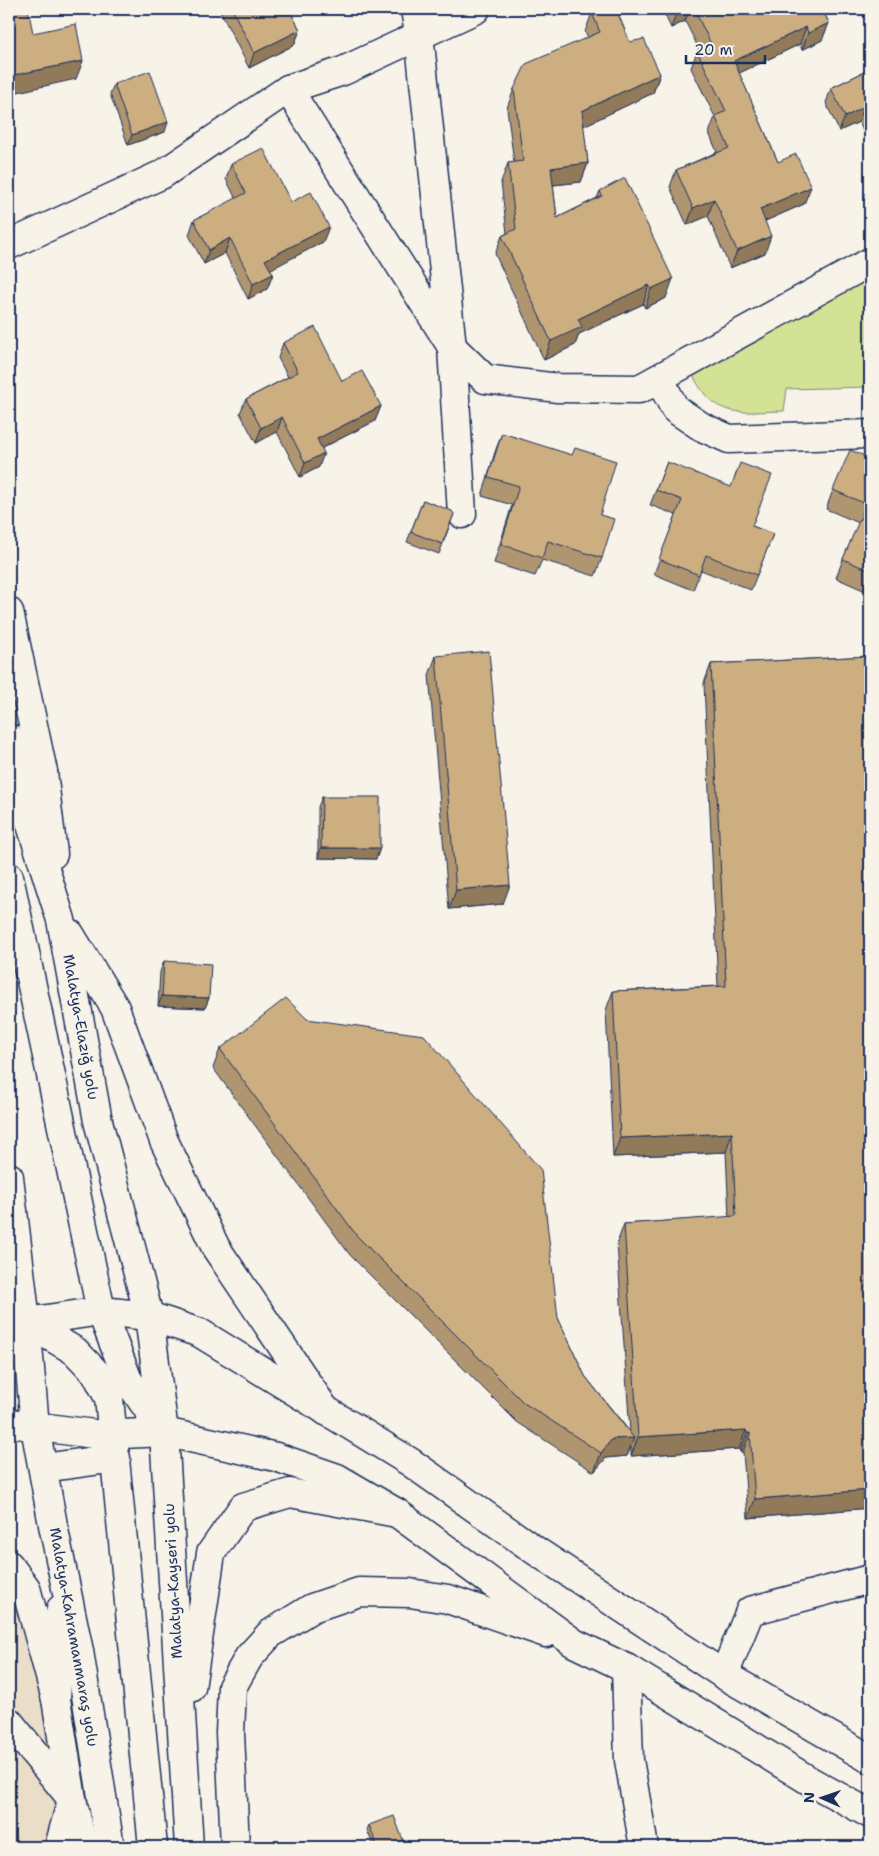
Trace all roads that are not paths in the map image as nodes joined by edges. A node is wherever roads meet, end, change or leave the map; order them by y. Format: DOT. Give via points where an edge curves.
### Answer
graph roads {
  1 [pos="476,9"];
  2 [pos="417,22"];
  3 [pos="288,88"];
  4 [pos="9,245"];
  5 [pos="870,262"];
  6 [pos="452,347"];
  7 [pos="639,389"];
  8 [pos="870,434"];
  9 [pos="462,514"];
  10 [pos="9,612"];
  11 [pos="9,738"];
  12 [pos="9,877"];
  13 [pos="61,920"];
  14 [pos="9,1177"];
  15 [pos="138,1274"];
  16 [pos="95,1283"];
  17 [pos="101,1311"];
  18 [pos="149,1316"];
  19 [pos="17,1323"];
  20 [pos="326,1411"];
  21 [pos="9,1423"];
  22 [pos="35,1428"];
  23 [pos="164,1432"];
  24 [pos="115,1446"];
  25 [pos="43,1468"];
  26 [pos="397,1513"];
  27 [pos="9,1565"];
  28 [pos="63,1573"];
  29 [pos="870,1580"];
  30 [pos="574,1643"];
  31 [pos="626,1668"];
  32 [pos="724,1675"];
  33 [pos="56,1699"];
  34 [pos="9,1722"];
  35 [pos="183,1742"];
  36 [pos="870,1759"];
  37 [pos="72,1799"];
  38 [pos="870,1814"];
  39 [pos="59,1847"];
  40 [pos="83,1847"];
  41 [pos="110,1847"];
  42 [pos="153,1847"];
  43 [pos="190,1847"];
  44 [pos="235,1847"];
  45 [pos="644,1847"];
  1 -- 2 [label="main road"];
  2 -- 3 [label="main road" via="342,71"];
  2 -- 6 [label="main road"];
  3 -- 4 [label="main road" via="163,174"];
  3 -- 6 [label="main road"];
  5 -- 7 [label="main road"];
  6 -- 7 [label="main road" via="485,379 558,388"];
  6 -- 9 [label="main road"];
  7 -- 8 [label="main road" via="660,380 675,409 702,427 729,439"];
  10 -- 13 [label="main road" via="43,772"];
  11 -- 13 [label="main road, Malatya-Elazığ yolu" via="26,809"];
  12 -- 16 [label="main road"];
  13 -- 15 [label="main road, Malatya-Elazığ yolu" via="98,1121"];
  13 -- 20 [label="main road" via="116,1008 164,1141 216,1248"];
  14 -- 19 [label="main road"];
  15 -- 16 [label="main road"];
  15 -- 18 [label="main road, Malatya-Elazığ yolu"];
  16 -- 17 [label="main road"];
  17 -- 18 [label="main road"];
  17 -- 19 [label="main road"];
  17 -- 23 [label="main road" via="128,1380"];
  18 -- 20 [label="main road" via="200,1334"];
  18 -- 23 [label="main road, Malatya-Kayseri yolu"];
  19 -- 22 [label="main road"];
  19 -- 24 [label="main road" via="75,1351 96,1373 109,1398"];
  20 -- 32 [label="main road" via="410,1462 536,1551"];
  21 -- 22 [label="main road"];
  22 -- 24 [label="main road" via="102,1435"];
  22 -- 25 [label="main road, Malatya-Kahramanmaraş yolu"];
  23 -- 24 [label="main road"];
  23 -- 26 [label="main road" via="276,1457 337,1478"];
  23 -- 35 [label="main road, Malatya-Kayseri yolu"];
  24 -- 25 [label="main road"];
  24 -- 42 [label="main road"];
  25 -- 28 [label="main road, Malatya-Kahramanmaraş yolu"];
  26 -- 30 [label="main road"];
  26 -- 35 [label="main road" via="290,1493 243,1507 211,1553"];
  27 -- 33 [label="main road" via="26,1588"];
  28 -- 33 [label="main road"];
  28 -- 41 [label="main road, Malatya-Kahramanmaraş yolu" via="79,1651"];
  29 -- 32 [label="main road" via="750,1611"];
  30 -- 31 [label="main road"];
  30 -- 44 [label="main road" via="448,1599 410,1593 359,1592 312,1608 270,1634 249,1657 232,1687 230,1733"];
  31 -- 38 [label="main road"];
  31 -- 45 [label="main road" via="629,1760"];
  32 -- 36 [label="main road"];
  33 -- 37 [label="main road"];
  34 -- 37 [label="main road"];
  35 -- 43 [label="main road, Malatya-Kayseri yolu"];
  37 -- 39 [label="main road"];
  37 -- 40 [label="main road"];
}
